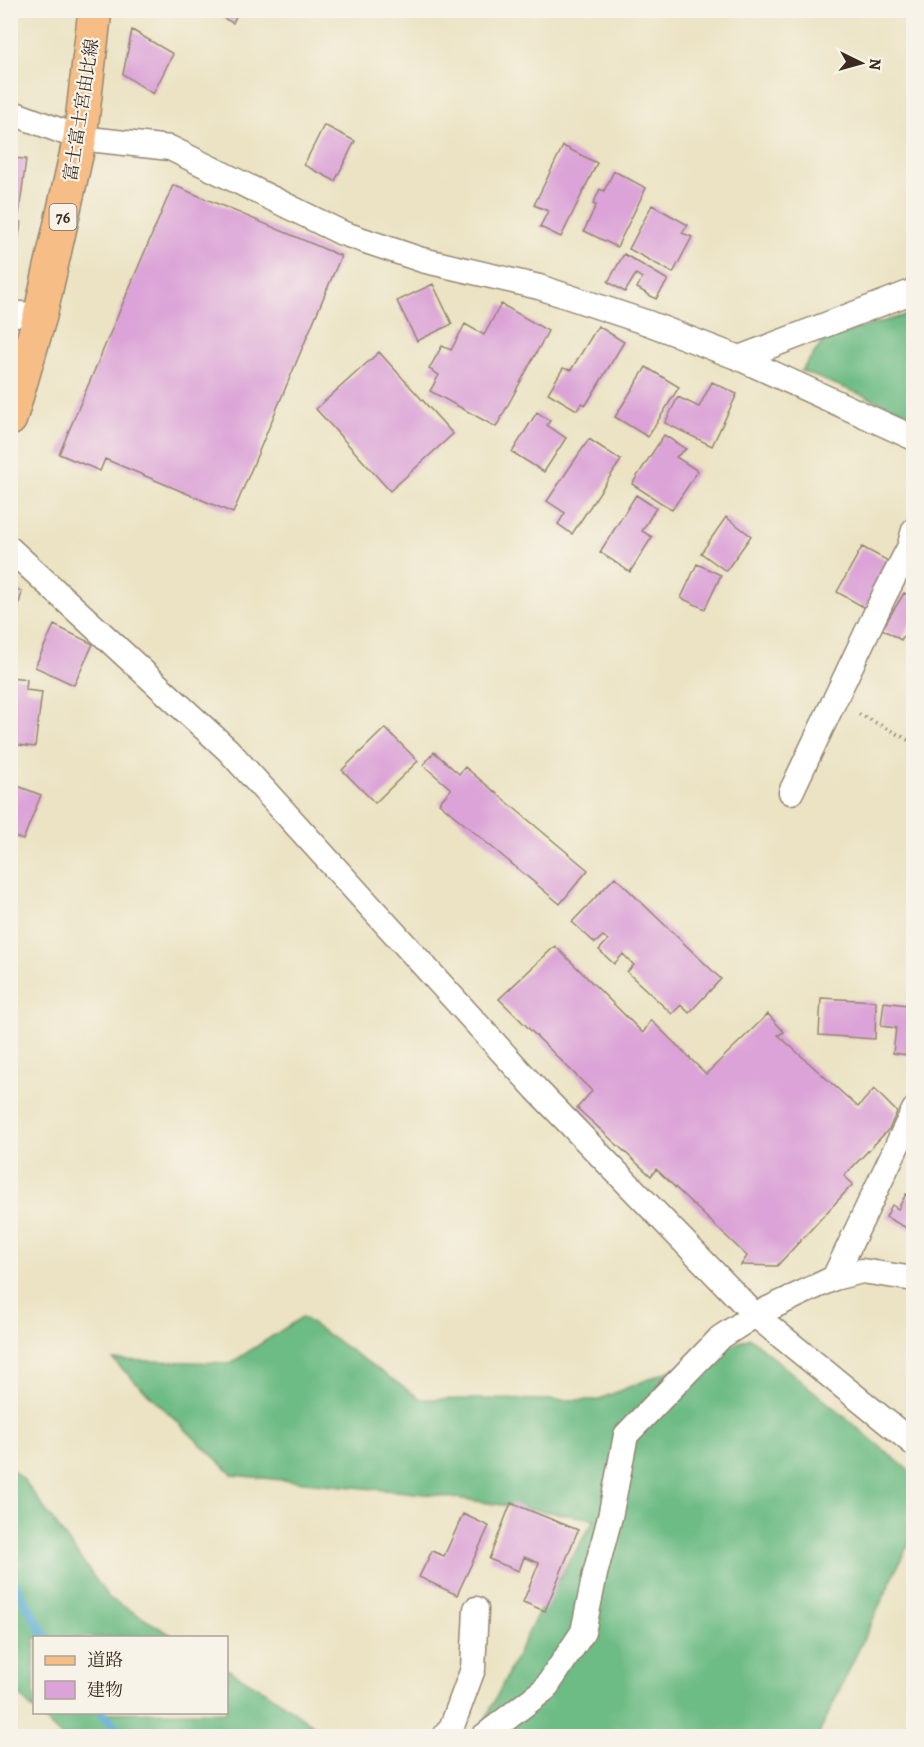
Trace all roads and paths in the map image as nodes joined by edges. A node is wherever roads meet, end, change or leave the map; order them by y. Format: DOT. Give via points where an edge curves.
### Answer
graph roads {
  1 [pos="95,10"];
  2 [pos="10,112"];
  3 [pos="80,138"];
  4 [pos="914,291"];
  5 [pos="25,315"];
  6 [pos="739,358"];
  7 [pos="10,419"];
  8 [pos="914,438"];
  9 [pos="914,530"];
  10 [pos="10,549"];
  11 [pos="835,701"];
  12 [pos="914,743"];
  13 [pos="791,792"];
  14 [pos="914,1110"];
  15 [pos="834,1278"];
  16 [pos="914,1279"];
  17 [pos="755,1315"];
  18 [pos="914,1444"];
  19 [pos="476,1609"];
  20 [pos="446,1737"];
  21 [pos="484,1737"];
  1 -- 3 [label="main road, 富士富士宮由比線 / 76"];
  2 -- 3 [label="street"];
  3 -- 5 [label="main road, 富士富士宮由比線 / 76"];
  3 -- 6 [label="street" via="170,148 342,233 422,260 539,286"];
  4 -- 6 [label="street"];
  5 -- 7 [label="main road, 富士富士宮由比線 / 76"];
  6 -- 8 [label="street"];
  9 -- 11 [label="street" via="909,548"];
  10 -- 17 [label="street" via="228,750 536,1089"];
  11 -- 12 [label="path"];
  11 -- 13 [label="street"];
  14 -- 15 [label="street"];
  15 -- 16 [label="street" via="862,1271"];
  15 -- 17 [label="street"];
  17 -- 18 [label="street"];
  17 -- 21 [label="street" via="721,1337 626,1435 583,1632 545,1689"];
  19 -- 20 [label="street" via="473,1669"];
}
